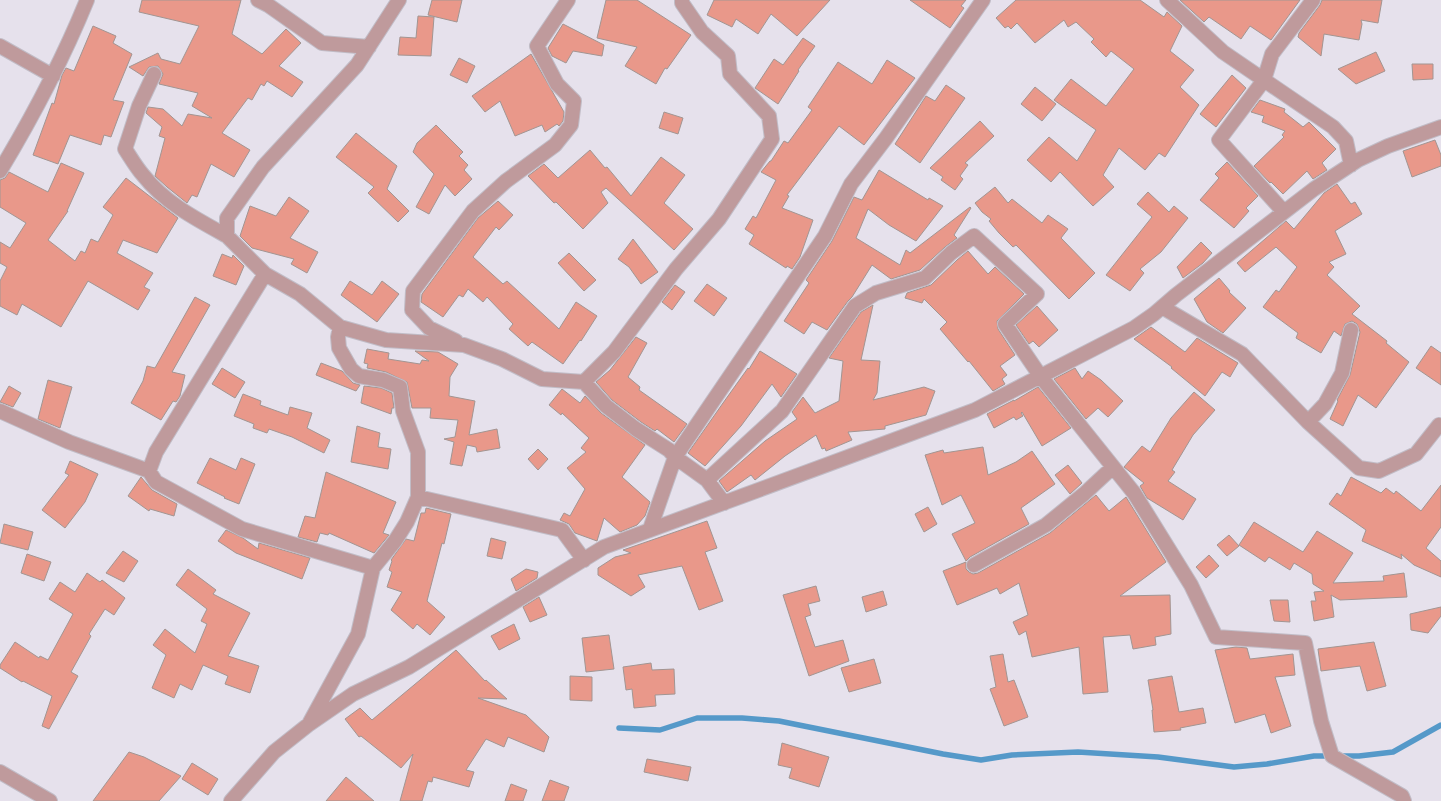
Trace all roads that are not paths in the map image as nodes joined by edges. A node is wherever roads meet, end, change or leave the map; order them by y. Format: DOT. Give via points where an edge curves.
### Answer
graph roads {
  1 [pos="87,0"];
  2 [pos="258,0"];
  3 [pos="399,0"];
  4 [pos="568,0"];
  5 [pos="682,0"];
  6 [pos="983,0"];
  7 [pos="1167,0"];
  8 [pos="1313,0"];
  9 [pos="0,46"];
  10 [pos="369,47"];
  11 [pos="154,74"];
  12 [pos="53,76"];
  13 [pos="1264,80"];
  14 [pos="1441,128"];
  15 [pos="1351,165"];
  16 [pos="0,171"];
  17 [pos="1284,212"];
  18 [pos="227,236"];
  19 [pos="265,274"];
  20 [pos="1162,307"];
  21 [pos="340,326"];
  22 [pos="1351,330"];
  23 [pos="464,344"];
  24 [pos="1041,377"];
  25 [pos="584,382"];
  26 [pos="0,411"];
  27 [pos="1308,422"];
  28 [pos="1441,426"];
  29 [pos="675,457"];
  30 [pos="1113,467"];
  31 [pos="149,471"];
  32 [pos="707,480"];
  33 [pos="418,497"];
  34 [pos="724,502"];
  35 [pos="650,529"];
  36 [pos="584,560"];
  37 [pos="974,565"];
  38 [pos="373,568"];
  39 [pos="308,725"];
  40 [pos="0,772"];
  41 [pos="50,801"];
  42 [pos="231,801"];
  43 [pos="1404,801"];
  1 -- 12 [label="street"];
  2 -- 10 [label="street" via="322,43"];
  3 -- 10 [label="street"];
  4 -- 23 [label="street" via="537,46 557,84 574,101 571,125 555,145 506,181 473,211 412,291 412,310 423,322"];
  5 -- 25 [label="street" via="702,32 728,56 730,74 770,116 772,139 719,219 676,269 614,352"];
  6 -- 29 [label="street" via="851,184 825,236"];
  7 -- 13 [label="street" via="1223,52"];
  8 -- 13 [label="street" via="1272,54"];
  9 -- 12 [label="street"];
  10 -- 18 [label="street" via="357,66 263,167 227,218"];
  11 -- 18 [label="street" via="125,149 161,194 182,211"];
  12 -- 16 [label="street"];
  13 -- 15 [label="street" via="1333,127 1346,141"];
  13 -- 17 [label="street" via="1219,140"];
  14 -- 15 [label="street" via="1388,146"];
  15 -- 17 [label="street"];
  17 -- 20 [label="street"];
  18 -- 19 [label="street"];
  19 -- 21 [label="street" via="300,294"];
  19 -- 31 [label="street" via="156,452"];
  20 -- 24 [label="street" via="1134,328"];
  20 -- 27 [label="street" via="1242,354"];
  21 -- 23 [label="street" via="386,340"];
  21 -- 33 [label="street" via="340,348 352,369 359,376 400,387 403,411 418,452"];
  22 -- 27 [label="street" via="1342,373 1325,404"];
  23 -- 25 [label="street" via="502,358 542,379"];
  24 -- 30 [label="street"];
  24 -- 32 [label="street" via="1006,324 1037,294 974,236 925,278 876,293 855,306 782,411"];
  24 -- 34 [label="street" via="975,410 889,444"];
  25 -- 29 [label="street" via="606,406"];
  26 -- 31 [label="street" via="69,442"];
  27 -- 28 [label="street" via="1358,468 1379,471 1416,454"];
  29 -- 32 [label="street"];
  29 -- 35 [label="street"];
  30 -- 37 [label="street" via="1046,525"];
  30 -- 43 [label="street" via="1134,493 1191,585 1216,637 1305,643 1332,756 1402,796"];
  31 -- 38 [label="street" via="156,482 242,528"];
  32 -- 34 [label="street"];
  33 -- 36 [label="street" via="562,530"];
  33 -- 38 [label="street" via="395,541"];
  34 -- 35 [label="street"];
  35 -- 36 [label="street" via="604,547"];
  36 -- 39 [label="street" via="409,667 354,694"];
  38 -- 39 [label="street" via="358,634"];
  39 -- 42 [label="street" via="274,752"];
  40 -- 41 [label="street"];
}
